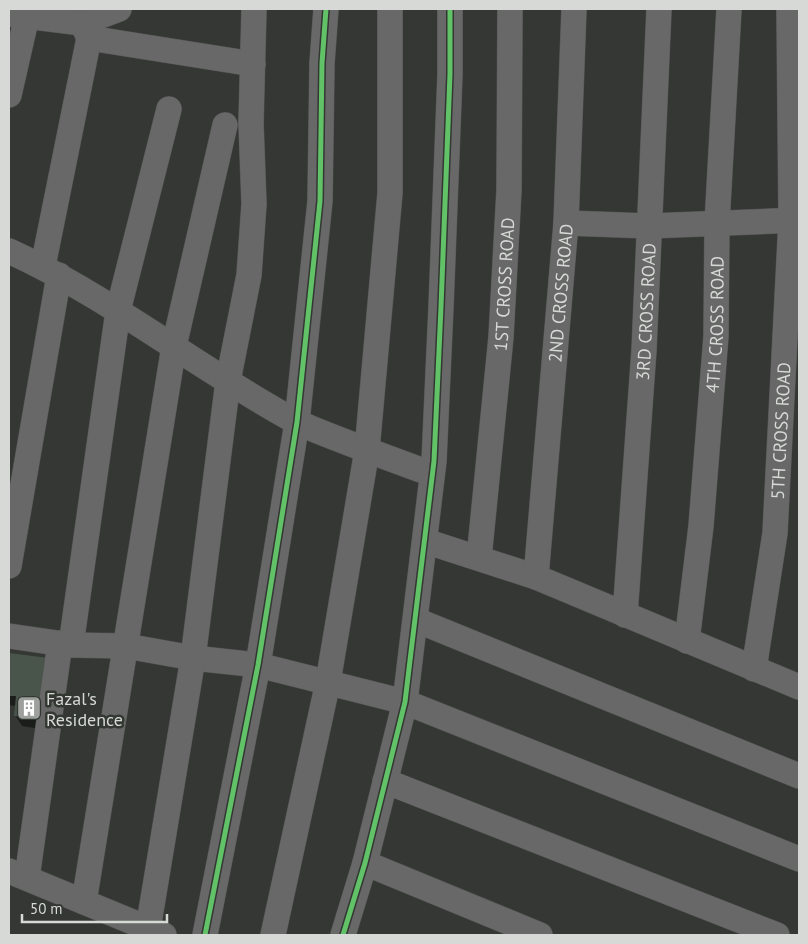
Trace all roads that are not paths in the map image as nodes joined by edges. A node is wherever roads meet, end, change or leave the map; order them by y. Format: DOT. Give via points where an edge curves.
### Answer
graph roads {
  1 [pos="119,9"];
  2 [pos="254,9"];
  3 [pos="326,9"];
  4 [pos="390,9"];
  5 [pos="450,9"];
  6 [pos="510,9"];
  7 [pos="574,9"];
  8 [pos="659,9"];
  9 [pos="729,9"];
  10 [pos="791,11"];
  11 [pos="18,15"];
  12 [pos="86,30"];
  13 [pos="253,64"];
  14 [pos="9,95"];
  15 [pos="169,109"];
  16 [pos="225,125"];
  17 [pos="795,220"];
  18 [pos="566,223"];
  19 [pos="717,223"];
  20 [pos="649,226"];
  21 [pos="9,251"];
  22 [pos="51,271"];
  23 [pos="118,310"];
  24 [pos="174,346"];
  25 [pos="228,381"];
  26 [pos="297,422"];
  27 [pos="366,450"];
  28 [pos="432,474"];
  29 [pos="425,541"];
  30 [pos="478,558"];
  31 [pos="9,566"];
  32 [pos="536,577"];
  33 [pos="625,615"];
  34 [pos="416,620"];
  35 [pos="9,636"];
  36 [pos="687,641"];
  37 [pos="66,644"];
  38 [pos="126,646"];
  39 [pos="193,658"];
  40 [pos="258,665"];
  41 [pos="754,669"];
  42 [pos="328,682"];
  43 [pos="799,687"];
  44 [pos="405,702"];
  45 [pos="799,776"];
  46 [pos="385,781"];
  47 [pos="799,859"];
  48 [pos="365,863"];
  49 [pos="18,875"];
  50 [pos="84,902"];
  51 [pos="154,933"];
  52 [pos="205,935"];
  53 [pos="272,935"];
  54 [pos="343,935"];
  55 [pos="540,935"];
  56 [pos="777,935"];
  1 -- 12 [label="street"];
  2 -- 13 [label="street"];
  3 -- 26 [label="street" via="320,201"];
  4 -- 27 [label="street" via="390,193"];
  5 -- 28 [label="street" via="442,288"];
  6 -- 30 [label="street, 1ST CROSS ROAD" via="509,190 501,337"];
  7 -- 18 [label="street, 2ND CROSS ROAD"];
  8 -- 20 [label="street, 3RD CROSS ROAD"];
  9 -- 19 [label="street, 4TH CROSS ROAD"];
  10 -- 17 [label="street, 5TH CROSS ROAD"];
  11 -- 12 [label="street"];
  11 -- 14 [label="street"];
  12 -- 13 [label="street"];
  12 -- 22 [label="street"];
  13 -- 25 [label="street" via="254,204 249,275"];
  15 -- 23 [label="street"];
  16 -- 24 [label="street"];
  17 -- 19 [label="street"];
  17 -- 41 [label="street, 5TH CROSS ROAD" via="775,532"];
  18 -- 20 [label="street"];
  18 -- 32 [label="street, 2ND CROSS ROAD"];
  19 -- 20 [label="street"];
  19 -- 36 [label="street, 4TH CROSS ROAD" via="716,336 701,526"];
  20 -- 33 [label="street, 3RD CROSS ROAD" via="644,350"];
  21 -- 22 [label="street"];
  22 -- 23 [label="street"];
  22 -- 31 [label="street"];
  23 -- 24 [label="street"];
  23 -- 37 [label="street"];
  24 -- 25 [label="street"];
  24 -- 38 [label="street"];
  25 -- 26 [label="street"];
  25 -- 39 [label="street"];
  26 -- 27 [label="street"];
  26 -- 40 [label="street"];
  27 -- 28 [label="street"];
  27 -- 42 [label="street"];
  28 -- 29 [label="street"];
  29 -- 30 [label="street"];
  29 -- 34 [label="street"];
  30 -- 32 [label="street"];
  32 -- 33 [label="street"];
  33 -- 36 [label="street"];
  34 -- 44 [label="street"];
  34 -- 45 [label="street"];
  35 -- 37 [label="street"];
  36 -- 41 [label="street"];
  37 -- 38 [label="street"];
  37 -- 49 [label="street"];
  38 -- 39 [label="street"];
  38 -- 50 [label="street"];
  39 -- 40 [label="street"];
  39 -- 51 [label="street"];
  40 -- 42 [label="street"];
  40 -- 52 [label="street"];
  41 -- 43 [label="street"];
  42 -- 44 [label="street"];
  42 -- 53 [label="street"];
  44 -- 46 [label="street"];
  44 -- 47 [label="street"];
  46 -- 48 [label="street"];
  46 -- 56 [label="street"];
  48 -- 54 [label="street"];
  48 -- 55 [label="street"];
  49 -- 50 [label="street"];
  50 -- 51 [label="street"];
}
